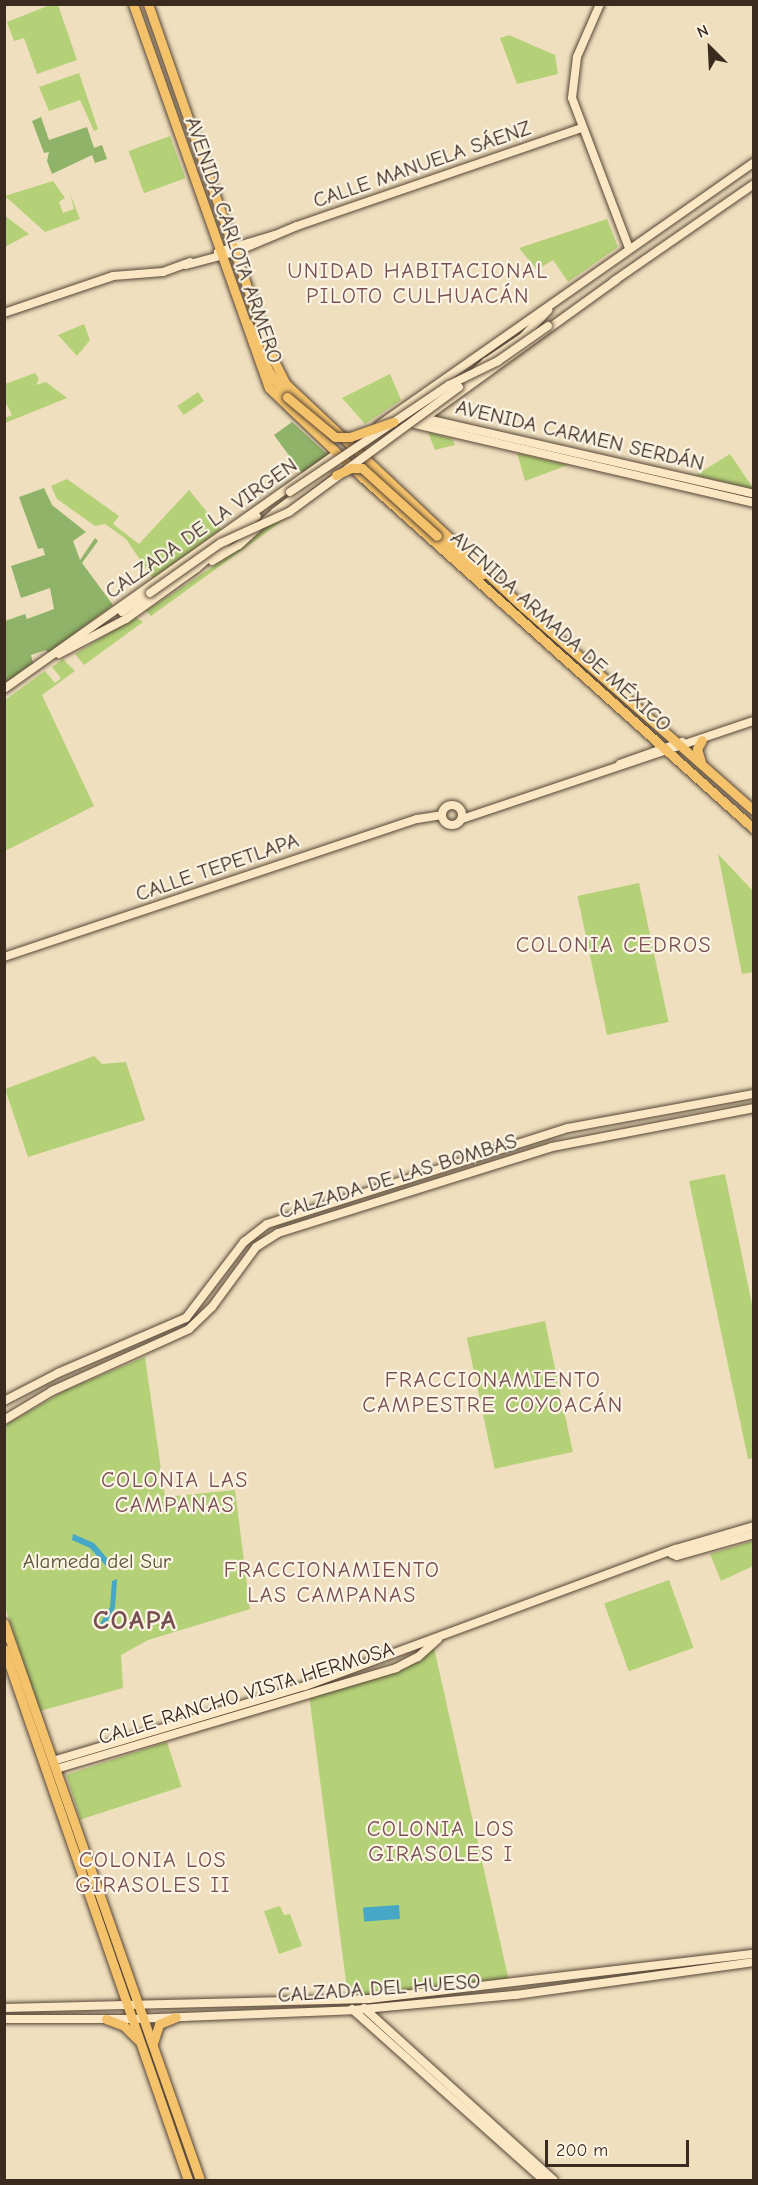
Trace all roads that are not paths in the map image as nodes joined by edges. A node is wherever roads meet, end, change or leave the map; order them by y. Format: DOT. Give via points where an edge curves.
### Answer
graph roads {
  1 [pos="133,4"];
  2 [pos="148,4"];
  3 [pos="600,4"];
  4 [pos="581,128"];
  5 [pos="753,162"];
  6 [pos="753,184"];
  7 [pos="629,248"];
  8 [pos="234,249"];
  9 [pos="219,254"];
  10 [pos="616,280"];
  11 [pos="234,298"];
  12 [pos="557,300"];
  13 [pos="4,313"];
  14 [pos="398,412"];
  15 [pos="424,418"];
  16 [pos="388,422"];
  17 [pos="416,424"];
  18 [pos="400,434"];
  19 [pos="356,451"];
  20 [pos="340,457"];
  21 [pos="363,459"];
  22 [pos="336,475"];
  23 [pos="753,494"];
  24 [pos="753,503"];
  25 [pos="197,568"];
  26 [pos="491,578"];
  27 [pos="86,632"];
  28 [pos="54,654"];
  29 [pos="4,689"];
  30 [pos="753,721"];
  31 [pos="723,731"];
  32 [pos="702,740"];
  33 [pos="680,745"];
  34 [pos="666,749"];
  35 [pos="702,765"];
  36 [pos="461,810"];
  37 [pos="753,811"];
  38 [pos="475,813"];
  39 [pos="442,815"];
  40 [pos="462,819"];
  41 [pos="753,829"];
  42 [pos="4,957"];
  43 [pos="753,1094"];
  44 [pos="753,1108"];
  45 [pos="5,1401"];
  46 [pos="14,1413"];
  47 [pos="4,1420"];
  48 [pos="753,1526"];
  49 [pos="753,1534"];
  50 [pos="672,1554"];
  51 [pos="4,1623"];
  52 [pos="438,1639"];
  53 [pos="4,1649"];
  54 [pos="55,1765"];
  55 [pos="753,1954"];
  56 [pos="753,1962"];
  57 [pos="356,2000"];
  58 [pos="344,2001"];
  59 [pos="391,2006"];
  60 [pos="141,2007"];
  61 [pos="4,2008"];
  62 [pos="129,2008"];
  63 [pos="366,2009"];
  64 [pos="353,2010"];
  65 [pos="177,2017"];
  66 [pos="4,2019"];
  67 [pos="106,2019"];
  68 [pos="134,2019"];
  69 [pos="144,2019"];
  70 [pos="382,2023"];
  71 [pos="153,2045"];
  72 [pos="145,2053"];
  73 [pos="465,2098"];
  74 [pos="459,2106"];
  75 [pos="533,2167"];
  76 [pos="188,2181"];
  77 [pos="200,2181"];
  78 [pos="543,2181"];
  79 [pos="554,2181"];
  1 -- 9 [label="main road, AVENIDA CARLOTA ARMERO"];
  2 -- 8 [label="main road, AVENIDA CARLOTA ARMERO"];
  3 -- 4 [label="street" via="577,57 572,79 572,98"];
  4 -- 7 [label="street"];
  4 -- 8 [label="street, CALLE MANUELA SÁENZ"];
  5 -- 7 [label="street, CALZADA DE LA VIRGEN"];
  6 -- 10 [label="street, CALZADA DE LA VIRGEN"];
  7 -- 12 [label="street, CALZADA DE LA VIRGEN"];
  8 -- 9 [label="street, CALLE MANUELA SÁENZ"];
  8 -- 19 [label="main road, AVENIDA CARLOTA ARMERO" via="280,374"];
  9 -- 11 [label="main road, AVENIDA CARLOTA ARMERO"];
  9 -- 13 [label="street, CALLE MANUELA SÁENZ" via="163,272 113,276"];
  10 -- 15 [label="street, CALZADA DE LA VIRGEN"];
  10 -- 16 [label="street, CALZADA DE LA VIRGEN, bridge" via="498,361"];
  11 -- 16 [label="main road, bridge" via="269,372 287,397 335,437 350,437"];
  11 -- 20 [label="main road, AVENIDA CARLOTA ARMERO" via="265,382"];
  12 -- 14 [label="street, CALZADA DE LA VIRGEN"];
  12 -- 22 [label="street, CALZADA DE LA VIRGEN, bridge" via="523,337"];
  14 -- 15 [label="street, AVENIDA CARMEN SERDÁN"];
  14 -- 16 [label="street, CALZADA DE LA VIRGEN"];
  15 -- 17 [label="street, CALZADA DE LA VIRGEN"];
  15 -- 23 [label="street, AVENIDA CARMEN SERDÁN"];
  16 -- 18 [label="street" via="385,433"];
  16 -- 19 [label="street, CALZADA DE LA VIRGEN"];
  16 -- 25 [label="street, CALZADA DE LA VIRGEN, bridge" via="290,492"];
  17 -- 18 [label="street, CALZADA DE LA VIRGEN"];
  17 -- 24 [label="street, AVENIDA CARMEN SERDÁN"];
  18 -- 21 [label="street, CALZADA DE LA VIRGEN"];
  19 -- 21 [label="main road, AVENIDA ARMADA DE MÉXICO"];
  20 -- 25 [label="street" via="239,545"];
  20 -- 27 [label="street, CALZADA DE LA VIRGEN"];
  20 -- 34 [label="main road, AVENIDA ARMADA DE MÉXICO"];
  21 -- 26 [label="main road, AVENIDA ARMADA DE MÉXICO"];
  22 -- 26 [label="main road, bridge" via="357,467 368,472 464,561"];
  22 -- 27 [label="street, CALZADA DE LA VIRGEN, bridge" via="282,516 220,543"];
  25 -- 28 [label="street, CALZADA DE LA VIRGEN" via="126,619 67,652"];
  26 -- 33 [label="main road, AVENIDA ARMADA DE MÉXICO"];
  27 -- 28 [label="street, CALZADA DE LA VIRGEN"];
  28 -- 29 [label="street, CALZADA DE LA VIRGEN"];
  30 -- 31 [label="street"];
  31 -- 32 [label="street"];
  31 -- 33 [label="street"];
  32 -- 33 [label="street"];
  32 -- 35 [label="main road" via="697,749"];
  33 -- 34 [label="street"];
  33 -- 35 [label="main road, AVENIDA ARMADA DE MÉXICO"];
  34 -- 38 [label="street"];
  34 -- 41 [label="main road, AVENIDA ARMADA DE MÉXICO"];
  35 -- 37 [label="main road, AVENIDA ARMADA DE MÉXICO"];
  36 -- 38 [label="street"];
  36 -- 39 [label="street, CALLE TEPETLAPA" via="449,805"];
  36 -- 40 [label="street"];
  38 -- 40 [label="street"];
  39 -- 40 [label="street" via="450,825"];
  39 -- 42 [label="street, CALLE TEPETLAPA" via="417,819"];
  43 -- 45 [label="street, CALZADA DE LAS BOMBAS" via="568,1128 267,1224 244,1242 186,1317 58,1373"];
  44 -- 46 [label="street, CALZADA DE LAS BOMBAS" via="552,1147 278,1233 256,1247 212,1307 189,1329 52,1391"];
  45 -- 46 [label="street"];
  46 -- 47 [label="street, CALZADA DE LAS BOMBAS"];
  48 -- 50 [label="street, CALLE RANCHO VISTA HERMOSA" via="676,1549"];
  49 -- 50 [label="street, CALLE RANCHO VISTA HERMOSA" via="677,1556"];
  50 -- 52 [label="street, CALLE RANCHO VISTA HERMOSA" via="593,1579"];
  51 -- 54 [label="main road"];
  52 -- 54 [label="street, CALLE RANCHO VISTA HERMOSA" via="305,1686"];
  52 -- 54 [label="street, CALLE RANCHO VISTA HERMOSA" via="418,1657 396,1668"];
  53 -- 62 [label="main road"];
  54 -- 60 [label="main road"];
  55 -- 57 [label="street, CALZADA DEL HUESO" via="513,1985"];
  56 -- 59 [label="street, CALZADA DEL HUESO" via="559,1990"];
  57 -- 58 [label="street, CALZADA DEL HUESO"];
  57 -- 63 [label="street"];
  58 -- 60 [label="street, CALZADA DEL HUESO"];
  58 -- 64 [label="street"];
  59 -- 63 [label="street, CALZADA DEL HUESO"];
  59 -- 70 [label="street" via="382,2013"];
  60 -- 62 [label="street, CALZADA DEL HUESO"];
  60 -- 69 [label="main road"];
  61 -- 62 [label="street, CALZADA DEL HUESO"];
  62 -- 68 [label="main road"];
  63 -- 64 [label="street, CALZADA DEL HUESO"];
  63 -- 70 [label="street"];
  64 -- 65 [label="street, CALZADA DEL HUESO"];
  64 -- 74 [label="street"];
  65 -- 69 [label="street, CALZADA DEL HUESO"];
  65 -- 71 [label="main road" via="159,2024"];
  66 -- 67 [label="street, CALZADA DEL HUESO"];
  67 -- 68 [label="street, CALZADA DEL HUESO"];
  67 -- 72 [label="main road" via="129,2030"];
  68 -- 69 [label="street, CALZADA DEL HUESO"];
  68 -- 72 [label="main road"];
  69 -- 71 [label="main road"];
  70 -- 73 [label="street"];
  71 -- 77 [label="main road"];
  72 -- 76 [label="main road"];
  73 -- 74 [label="street"];
  73 -- 75 [label="street"];
  74 -- 75 [label="street"];
  75 -- 78 [label="street"];
  75 -- 79 [label="street"];
}
